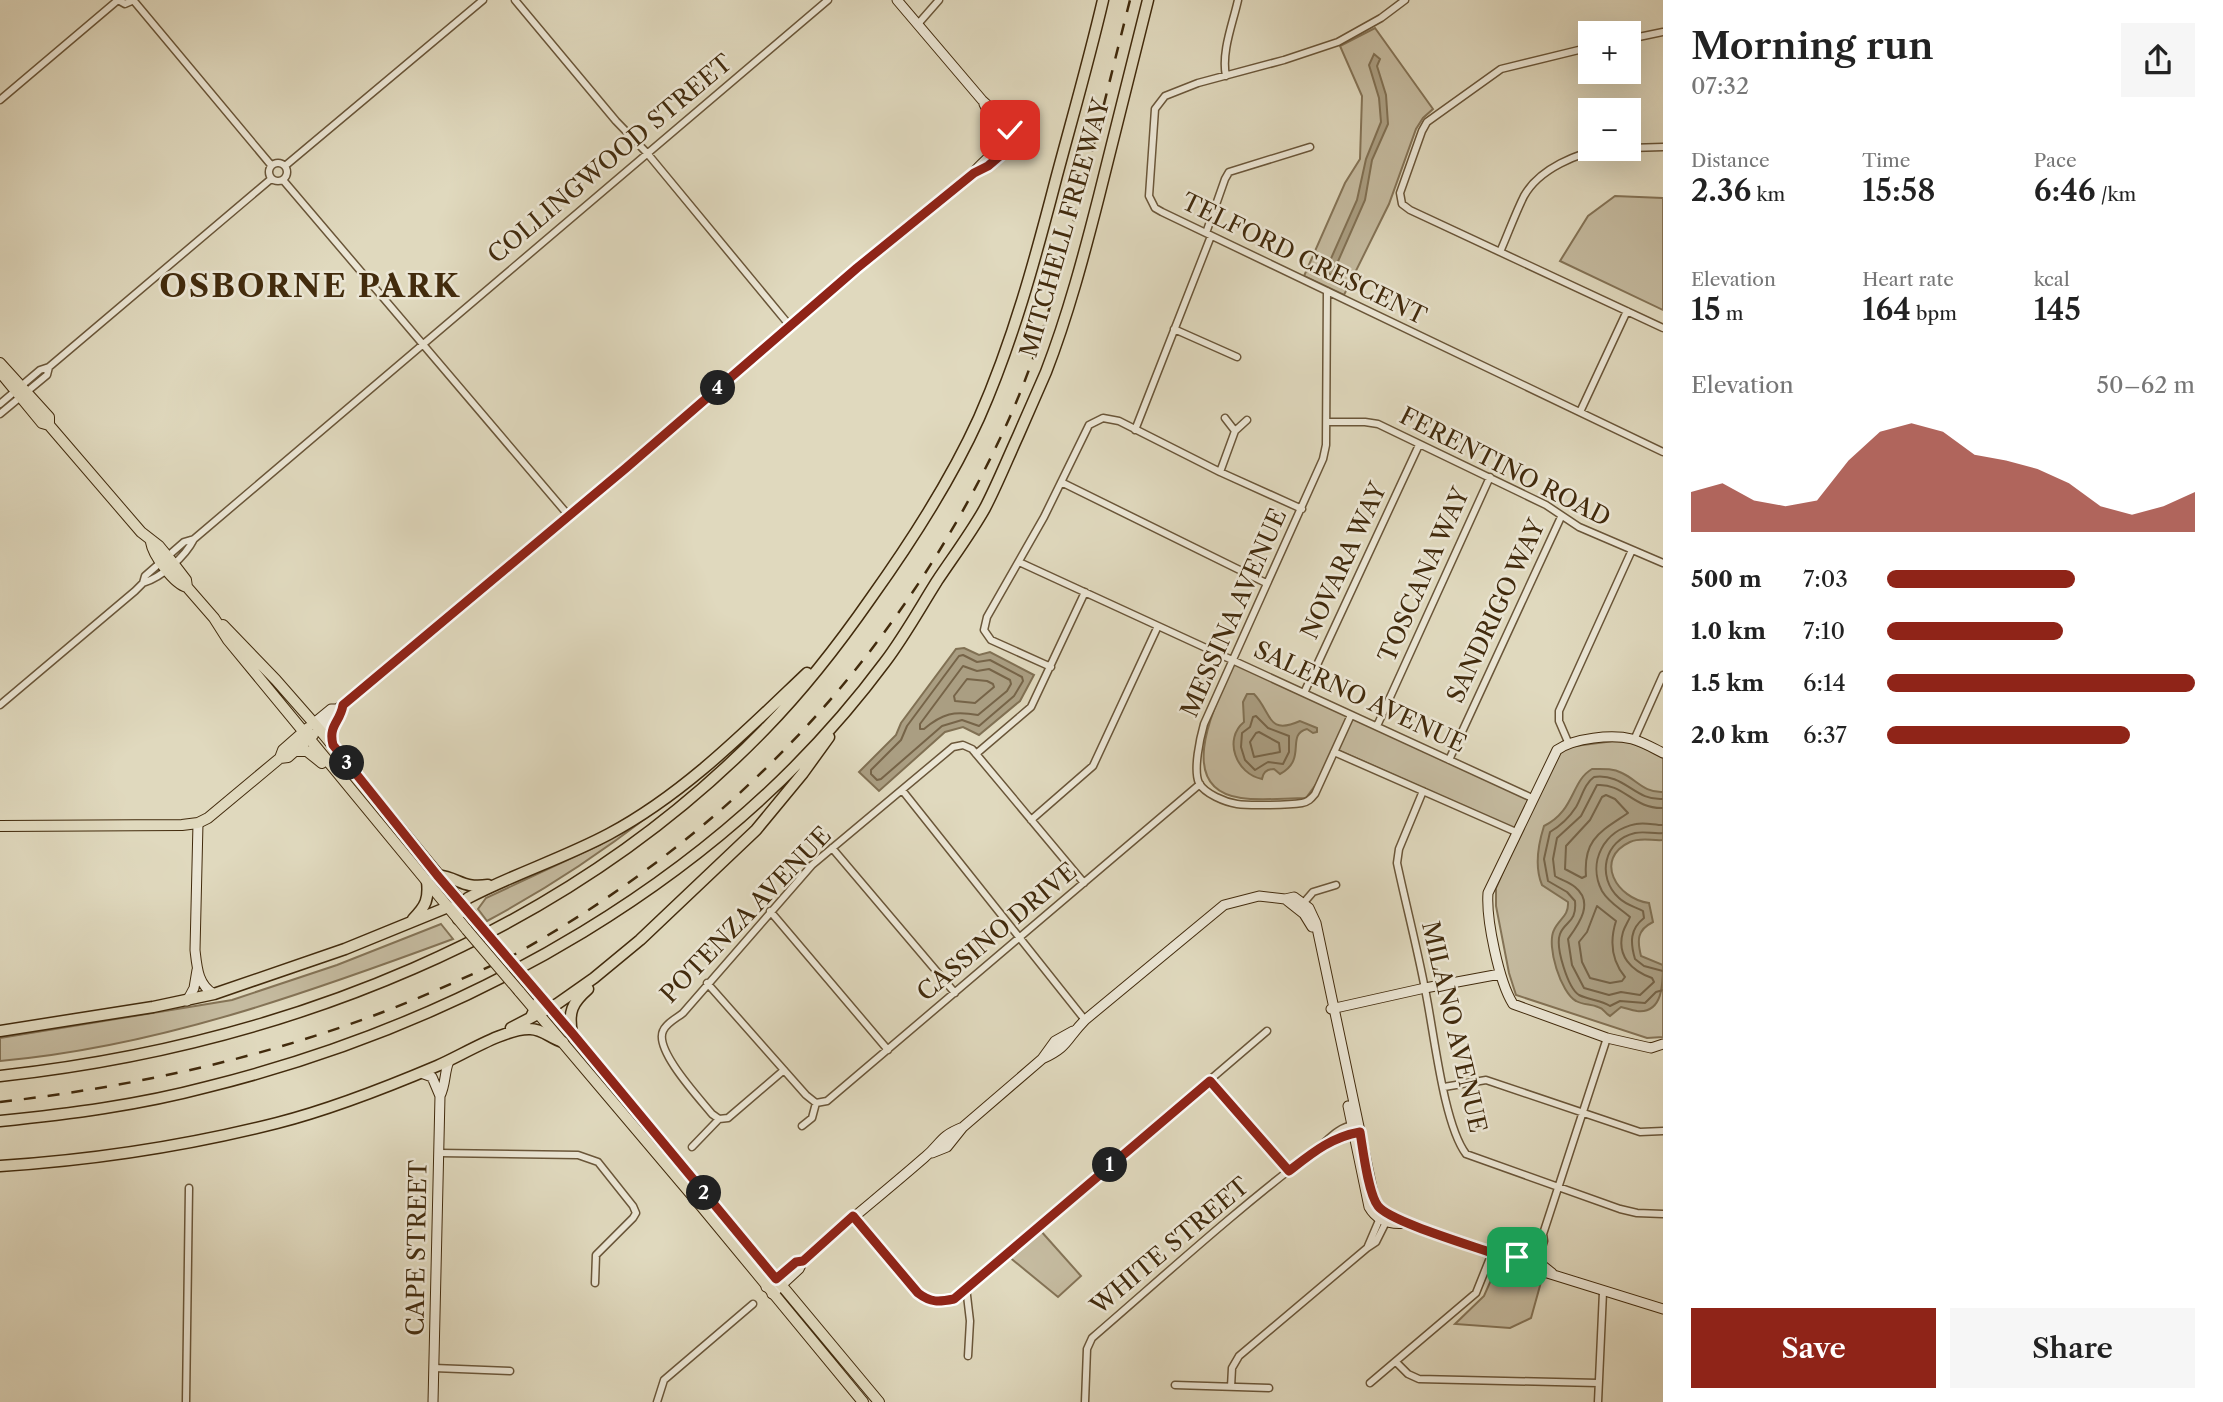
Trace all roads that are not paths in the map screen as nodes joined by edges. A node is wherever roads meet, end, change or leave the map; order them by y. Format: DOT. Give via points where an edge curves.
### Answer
graph roads {
  1 [pos="118,0"];
  2 [pos="134,0"];
  3 [pos="483,0"];
  4 [pos="515,0"];
  5 [pos="828,0"];
  6 [pos="897,0"];
  7 [pos="939,0"];
  8 [pos="1103,0"];
  9 [pos="1149,0"];
  10 [pos="1238,0"];
  11 [pos="1405,0"];
  12 [pos="918,24"];
  13 [pos="1663,32"];
  14 [pos="1641,37"];
  15 [pos="1578,50"];
  16 [pos="1226,76"];
  17 [pos="0,100"];
  18 [pos="1310,148"];
  19 [pos="1641,148"];
  20 [pos="1663,148"];
  21 [pos="647,153"];
  22 [pos="1578,156"];
  23 [pos="271,165"];
  24 [pos="285,166"];
  25 [pos="271,179"];
  26 [pos="283,180"];
  27 [pos="1209,234"];
  28 [pos="1500,252"];
  29 [pos="1327,291"];
  30 [pos="1627,311"];
  31 [pos="790,326"];
  32 [pos="1663,328"];
  33 [pos="1174,330"];
  34 [pos="424,343"];
  35 [pos="1237,357"];
  36 [pos="0,362"];
  37 [pos="0,372"];
  38 [pos="21,392"];
  39 [pos="0,404"];
  40 [pos="1580,412"];
  41 [pos="0,414"];
  42 [pos="1225,418"];
  43 [pos="1247,420"];
  44 [pos="1326,422"];
  45 [pos="1135,429"];
  46 [pos="1235,431"];
  47 [pos="1419,445"];
  48 [pos="1663,452"];
  49 [pos="1220,472"];
  50 [pos="1490,477"];
  51 [pos="1061,482"];
  52 [pos="1302,509"];
  53 [pos="569,516"];
  54 [pos="1561,517"];
  55 [pos="1632,550"];
  56 [pos="1019,562"];
  57 [pos="167,563"];
  58 [pos="1663,563"];
  59 [pos="1266,583"];
  60 [pos="1085,592"];
  61 [pos="214,618"];
  62 [pos="1158,626"];
  63 [pos="838,643"];
  64 [pos="1232,660"];
  65 [pos="1051,667"];
  66 [pos="1663,675"];
  67 [pos="1304,692"];
  68 [pos="854,700"];
  69 [pos="0,705"];
  70 [pos="340,707"];
  71 [pos="1351,715"];
  72 [pos="316,726"];
  73 [pos="1377,726"];
  74 [pos="307,735"];
  75 [pos="1634,740"];
  76 [pos="1567,742"];
  77 [pos="333,745"];
  78 [pos="296,751"];
  79 [pos="1334,752"];
  80 [pos="1663,752"];
  81 [pos="976,754"];
  82 [pos="280,758"];
  83 [pos="1449,760"];
  84 [pos="337,772"];
  85 [pos="1200,784"];
  86 [pos="902,790"];
  87 [pos="1423,790"];
  88 [pos="1532,798"];
  89 [pos="1031,820"];
  90 [pos="198,823"];
  91 [pos="2,824"];
  92 [pos="1516,832"];
  93 [pos="832,848"];
  94 [pos="437,875"];
  95 [pos="427,881"];
  96 [pos="498,883"];
  97 [pos="1084,883"];
  98 [pos="1336,886"];
  99 [pos="1301,905"];
  100 [pos="455,906"];
  101 [pos="771,911"];
  102 [pos="471,914"];
  103 [pos="405,925"];
  104 [pos="1020,938"];
  105 [pos="197,970"];
  106 [pos="1500,974"];
  107 [pos="594,978"];
  108 [pos="707,983"];
  109 [pos="1425,988"];
  110 [pos="955,993"];
  111 [pos="214,994"];
  112 [pos="187,1001"];
  113 [pos="550,1007"];
  114 [pos="535,1008"];
  115 [pos="1331,1008"];
  116 [pos="1085,1020"];
  117 [pos="0,1031"];
  118 [pos="1267,1031"];
  119 [pos="572,1033"];
  120 [pos="502,1035"];
  121 [pos="1607,1038"];
  122 [pos="563,1042"];
  123 [pos="1663,1044"];
  124 [pos="888,1050"];
  125 [pos="449,1061"];
  126 [pos="784,1070"];
  127 [pos="421,1073"];
  128 [pos="0,1076"];
  129 [pos="1210,1081"];
  130 [pos="1444,1087"];
  131 [pos="440,1096"];
  132 [pos="816,1103"];
  133 [pos="1583,1113"];
  134 [pos="719,1119"];
  135 [pos="0,1121"];
  136 [pos="802,1126"];
  137 [pos="1356,1129"];
  138 [pos="1663,1131"];
  139 [pos="692,1147"];
  140 [pos="439,1153"];
  141 [pos="0,1166"];
  142 [pos="1289,1171"];
  143 [pos="189,1188"];
  144 [pos="1559,1188"];
  145 [pos="1663,1214"];
  146 [pos="853,1216"];
  147 [pos="1385,1217"];
  148 [pos="1492,1253"];
  149 [pos="1534,1263"];
  150 [pos="778,1282"];
  151 [pos="595,1283"];
  152 [pos="966,1287"];
  153 [pos="769,1290"];
  154 [pos="1603,1292"];
  155 [pos="753,1304"];
  156 [pos="1663,1309"];
  157 [pos="968,1356"];
  158 [pos="1396,1362"];
  159 [pos="434,1368"];
  160 [pos="510,1371"];
  161 [pos="1370,1383"];
  162 [pos="1598,1383"];
  163 [pos="1175,1385"];
  164 [pos="1231,1387"];
  165 [pos="1269,1388"];
  166 [pos="186,1402"];
  167 [pos="433,1402"];
  168 [pos="657,1402"];
  169 [pos="863,1402"];
  170 [pos="879,1402"];
  171 [pos="1085,1402"];
  172 [pos="1598,1402"];
  1 -- 2 [label="street" via="125,4"];
  1 -- 17 [label="street"];
  2 -- 23 [label="street"];
  3 -- 24 [label="street"];
  4 -- 21 [label="street"];
  5 -- 21 [label="street, COLLINGWOOD STREET"];
  6 -- 12 [label="street"];
  7 -- 12 [label="street"];
  8 -- 63 [label="highway, MITCHELL FREEWAY" via="1022,302 978,421 921,526"];
  9 -- 68 [label="highway, MITCHELL FREEWAY" via="1085,249 1046,372 985,508 886,661"];
  10 -- 16 [label="street"];
  11 -- 16 [label="street, TELFORD CRESCENT" via="1338,42"];
  12 -- 31 [label="street" via="1004,120 1010,130 1009,148"];
  13 -- 14 [label="street"];
  15 -- 28 [label="street" via="1510,65 1424,126 1400,193 1402,204"];
  16 -- 27 [label="street, TELFORD CRESCENT" via="1174,91 1155,109 1151,202"];
  18 -- 27 [label="street" via="1229,172"];
  19 -- 20 [label="street"];
  21 -- 31 [label="street"];
  21 -- 34 [label="street, COLLINGWOOD STREET"];
  22 -- 28 [label="street" via="1546,173 1526,193"];
  23 -- 24 [label="street"];
  23 -- 25 [label="street"];
  24 -- 26 [label="street"];
  25 -- 26 [label="street"];
  25 -- 38 [label="street" via="40,370"];
  26 -- 34 [label="street"];
  27 -- 29 [label="street, TELFORD CRESCENT"];
  27 -- 33 [label="street"];
  28 -- 30 [label="street"];
  29 -- 40 [label="street, TELFORD CRESCENT"];
  29 -- 44 [label="street, MESSINA AVENUE"];
  30 -- 32 [label="street"];
  30 -- 40 [label="street"];
  31 -- 53 [label="street"];
  33 -- 35 [label="street"];
  33 -- 45 [label="street"];
  34 -- 53 [label="street"];
  34 -- 57 [label="street, COLLINGWOOD STREET" via="194,539 184,542"];
  36 -- 38 [label="main road"];
  37 -- 38 [label="main road"];
  38 -- 39 [label="street"];
  38 -- 41 [label="street"];
  38 -- 57 [label="main road" via="49,417 50,425 151,542 153,552"];
  40 -- 48 [label="street, TELFORD CRESCENT"];
  42 -- 46 [label="street"];
  43 -- 46 [label="street"];
  44 -- 47 [label="street, FERENTINO ROAD" via="1366,422"];
  44 -- 52 [label="street, MESSINA AVENUE" via="1324,459"];
  45 -- 49 [label="street"];
  45 -- 51 [label="street" via="1103,418 1089,425"];
  46 -- 49 [label="street"];
  47 -- 50 [label="street, FERENTINO ROAD"];
  47 -- 67 [label="street, NOVARA WAY"];
  49 -- 52 [label="street"];
  50 -- 54 [label="street, FERENTINO ROAD"];
  50 -- 73 [label="street, TOSCANA WAY"];
  51 -- 56 [label="street"];
  51 -- 59 [label="street"];
  52 -- 59 [label="street, MESSINA AVENUE"];
  53 -- 70 [label="street"];
  54 -- 55 [label="street, FERENTINO ROAD"];
  54 -- 83 [label="street, SANDRIGO WAY"];
  55 -- 58 [label="street, FERENTINO ROAD"];
  55 -- 76 [label="street" via="1559,711"];
  56 -- 60 [label="street, SALERNO AVENUE"];
  56 -- 65 [label="street" via="984,630 991,640"];
  57 -- 61 [label="main road" via="180,586 187,587"];
  57 -- 69 [label="street, COLLINGWOOD STREET"];
  59 -- 64 [label="street, MESSINA AVENUE"];
  60 -- 62 [label="street, SALERNO AVENUE"];
  60 -- 65 [label="street"];
  61 -- 72 [label="main road"];
  61 -- 74 [label="main road"];
  62 -- 64 [label="street, SALERNO AVENUE"];
  62 -- 89 [label="street" via="1093,766"];
  63 -- 96 [label="highway" via="728,748 654,805 608,834"];
  63 -- 128 [label="highway, MITCHELL FREEWAY" via="765,729 694,796 582,880 486,936 400,976 260,1023 137,1053"];
  64 -- 67 [label="street, SALERNO AVENUE"];
  64 -- 85 [label="street, MESSINA AVENUE" via="1200,739"];
  65 -- 81 [label="street" via="1031,707"];
  66 -- 75 [label="street"];
  67 -- 71 [label="street, SALERNO AVENUE"];
  68 -- 107 [label="highway" via="756,830"];
  68 -- 135 [label="highway, MITCHELL FREEWAY" via="771,789 655,886 614,914 455,1001 322,1052 209,1087 89,1111"];
  70 -- 72 [label="street" via="331,709"];
  70 -- 77 [label="main road" via="341,715 330,734"];
  71 -- 73 [label="street, SALERNO AVENUE"];
  71 -- 79 [label="street"];
  72 -- 74 [label="main road"];
  72 -- 77 [label="main road"];
  73 -- 83 [label="street, SALERNO AVENUE"];
  74 -- 78 [label="main road"];
  74 -- 82 [label="main road" via="283,750"];
  74 -- 84 [label="main road"];
  75 -- 76 [label="street"];
  75 -- 80 [label="street"];
  76 -- 88 [label="street" via="1557,750"];
  77 -- 94 [label="main road"];
  78 -- 82 [label="main road"];
  78 -- 84 [label="main road" via="307,751"];
  79 -- 85 [label="street" via="1315,794 1304,803 1237,804"];
  79 -- 87 [label="street"];
  81 -- 86 [label="street, POTENZA AVENUE" via="963,745 953,747"];
  81 -- 89 [label="street"];
  82 -- 90 [label="main road"];
  83 -- 88 [label="street, SALERNO AVENUE"];
  84 -- 95 [label="main road"];
  85 -- 97 [label="street, CASSINO DRIVE"];
  86 -- 93 [label="street, POTENZA AVENUE"];
  86 -- 104 [label="street"];
  87 -- 92 [label="street"];
  87 -- 109 [label="street, MILANO AVENUE" via="1397,863"];
  88 -- 92 [label="street"];
  89 -- 97 [label="street"];
  90 -- 91 [label="main road"];
  90 -- 105 [label="street"];
  92 -- 106 [label="street" via="1488,893"];
  93 -- 101 [label="street, POTENZA AVENUE"];
  93 -- 110 [label="street"];
  94 -- 96 [label="highway" via="470,887"];
  94 -- 100 [label="main road"];
  95 -- 100 [label="main road"];
  95 -- 103 [label="highway" via="424,909"];
  96 -- 100 [label="highway"];
  97 -- 104 [label="street, CASSINO DRIVE"];
  98 -- 99 [label="street" via="1313,892"];
  99 -- 115 [label="street" via="1320,955"];
  99 -- 116 [label="street" via="1259,897 1224,905"];
  100 -- 102 [label="highway"];
  100 -- 103 [label="highway"];
  100 -- 114 [label="main road, bridge" via="467,930"];
  101 -- 108 [label="street, POTENZA AVENUE"];
  101 -- 124 [label="street"];
  102 -- 114 [label="main road, bridge" via="531,985"];
  103 -- 111 [label="highway"];
  104 -- 110 [label="street, CASSINO DRIVE"];
  104 -- 116 [label="street"];
  105 -- 111 [label="street" via="204,988"];
  105 -- 112 [label="street"];
  106 -- 109 [label="street"];
  106 -- 121 [label="street" via="1513,1004"];
  107 -- 113 [label="highway"];
  107 -- 119 [label="highway" via="572,1006"];
  108 -- 126 [label="street"];
  108 -- 134 [label="street, POTENZA AVENUE" via="663,1029 661,1037 674,1066"];
  109 -- 115 [label="street"];
  109 -- 130 [label="street, MILANO AVENUE"];
  110 -- 124 [label="street, CASSINO DRIVE"];
  111 -- 112 [label="highway"];
  112 -- 117 [label="highway"];
  113 -- 114 [label="highway"];
  113 -- 119 [label="main road"];
  114 -- 120 [label="highway"];
  114 -- 122 [label="main road"];
  115 -- 137 [label="street"];
  116 -- 146 [label="street"];
  118 -- 129 [label="street"];
  119 -- 150 [label="main road"];
  120 -- 122 [label="highway" via="529,1028"];
  120 -- 125 [label="highway"];
  121 -- 123 [label="street" via="1651,1048"];
  121 -- 133 [label="street"];
  122 -- 153 [label="main road"];
  124 -- 132 [label="street, CASSINO DRIVE" via="827,1101"];
  125 -- 127 [label="highway"];
  125 -- 131 [label="street, CAPE STREET"];
  126 -- 132 [label="street"];
  126 -- 134 [label="street" via="728,1118"];
  127 -- 131 [label="street" via="432,1077"];
  127 -- 141 [label="highway" via="293,1118 196,1142 70,1161"];
  129 -- 142 [label="street"];
  129 -- 152 [label="street"];
  130 -- 133 [label="street" via="1486,1080"];
  130 -- 144 [label="street, MILANO AVENUE" via="1458,1143 1466,1154"];
  131 -- 140 [label="street, CAPE STREET"];
  132 -- 136 [label="street, CASSINO DRIVE" via="812,1118"];
  133 -- 138 [label="street" via="1640,1132"];
  133 -- 144 [label="street"];
  134 -- 139 [label="street"];
  137 -- 142 [label="street, WHITE STREET" via="1325,1143"];
  137 -- 147 [label="street" via="1367,1201 1372,1212"];
  140 -- 151 [label="street" via="578,1155 598,1162 636,1213 596,1255"];
  140 -- 159 [label="street, CAPE STREET"];
  142 -- 171 [label="street, WHITE STREET" via="1092,1338 1087,1349"];
  143 -- 166 [label="street"];
  144 -- 145 [label="street, MILANO AVENUE" via="1631,1212"];
  144 -- 149 [label="street"];
  146 -- 150 [label="street"];
  146 -- 152 [label="street" via="928,1301 954,1299"];
  147 -- 148 [label="street"];
  147 -- 164 [label="street" via="1376,1242 1239,1356 1232,1368"];
  148 -- 149 [label="street" via="1510,1263"];
  148 -- 158 [label="street" via="1476,1293"];
  149 -- 154 [label="street" via="1544,1272"];
  150 -- 153 [label="street"];
  150 -- 170 [label="main road"];
  152 -- 157 [label="street"];
  153 -- 169 [label="main road"];
  154 -- 156 [label="street"];
  154 -- 162 [label="street"];
  155 -- 168 [label="street" via="664,1380"];
  158 -- 161 [label="street"];
  158 -- 162 [label="street" via="1419,1379"];
  159 -- 160 [label="street"];
  159 -- 167 [label="street, CAPE STREET"];
  162 -- 172 [label="street"];
  163 -- 164 [label="street"];
  164 -- 165 [label="street"];
}
